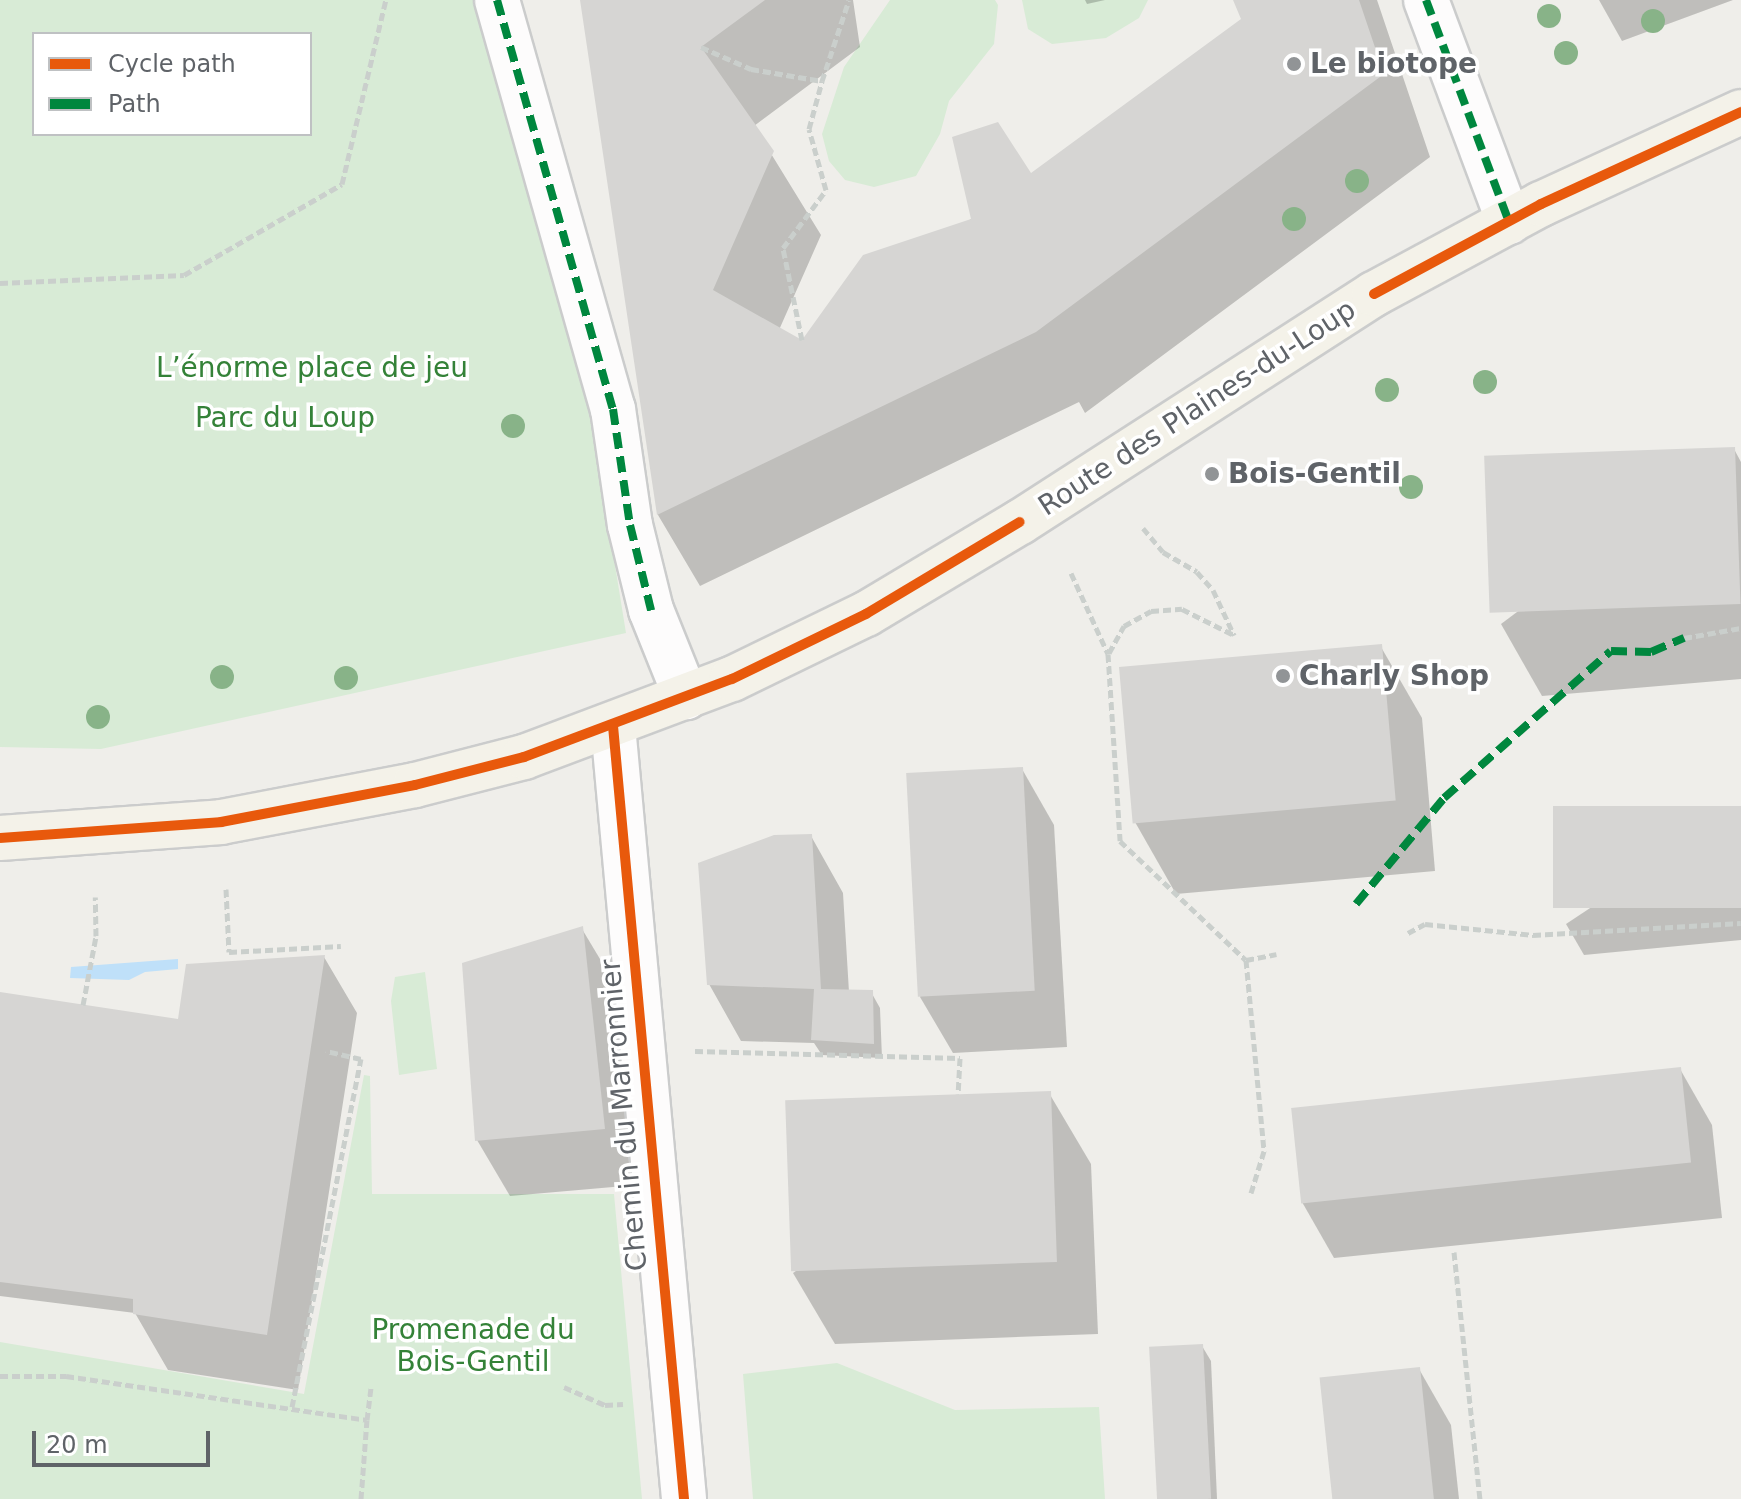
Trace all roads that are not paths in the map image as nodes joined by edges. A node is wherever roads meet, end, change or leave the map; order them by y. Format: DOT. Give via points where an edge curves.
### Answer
graph roads {
  1 [pos="497,0"];
  2 [pos="1426,0"];
  3 [pos="1741,112"];
  4 [pos="1509,222"];
  5 [pos="686,697"];
  6 [pos="613,726"];
  7 [pos="0,838"];
  8 [pos="684,1499"];
  1 -- 5 [label="street" via="613,409 630,525 651,610"];
  2 -- 4 [label="street"];
  3 -- 4 [label="main road, Route des Plaines-du-Loup"];
  4 -- 5 [label="main road, Route des Plaines-du-Loup" via="1374,294 1020,522 866,614"];
  5 -- 6 [label="main road, Route des Plaines-du-Loup"];
  6 -- 7 [label="main road, Route des Plaines-du-Loup" via="524,757 329,803 207,824"];
  6 -- 8 [label="street, Chemin du Marronnier"];
}
